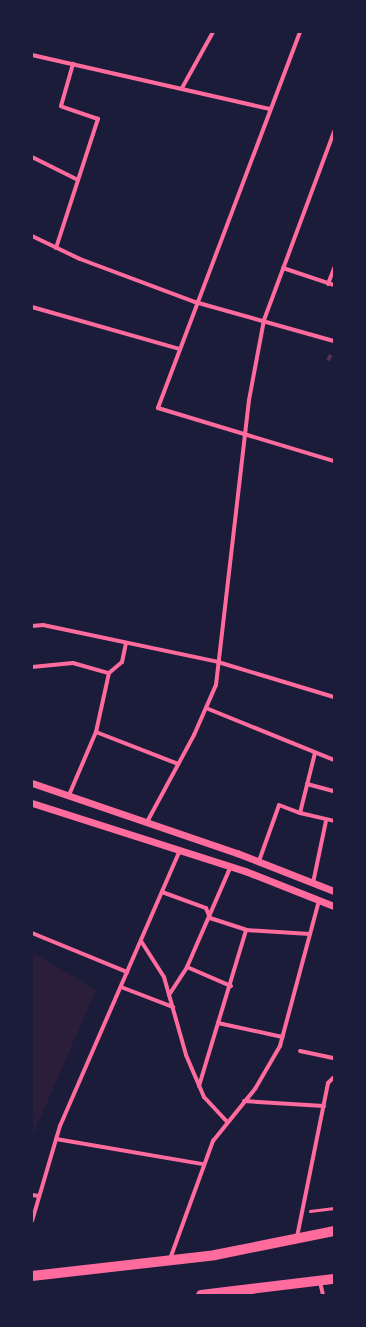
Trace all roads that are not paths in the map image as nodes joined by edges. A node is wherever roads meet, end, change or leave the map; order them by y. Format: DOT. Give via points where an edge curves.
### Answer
graph roads {
  1 [pos="213,32"];
  2 [pos="300,32"];
  3 [pos="32,55"];
  4 [pos="73,64"];
  5 [pos="182,88"];
  6 [pos="270,109"];
  7 [pos="334,132"];
  8 [pos="32,157"];
  9 [pos="78,180"];
  10 [pos="32,236"];
  11 [pos="56,248"];
  12 [pos="283,268"];
  13 [pos="334,268"];
  14 [pos="328,284"];
  15 [pos="334,285"];
  16 [pos="196,302"];
  17 [pos="32,306"];
  18 [pos="264,320"];
  19 [pos="334,341"];
  20 [pos="179,349"];
  21 [pos="245,434"];
  22 [pos="334,461"];
  23 [pos="32,626"];
  24 [pos="126,643"];
  25 [pos="218,662"];
  26 [pos="32,667"];
  27 [pos="109,673"];
  28 [pos="334,697"];
  29 [pos="206,708"];
  30 [pos="96,732"];
  31 [pos="315,753"];
  32 [pos="334,760"];
  33 [pos="178,764"];
  34 [pos="32,782"];
  35 [pos="307,784"];
  36 [pos="334,791"];
  37 [pos="69,795"];
  38 [pos="32,803"];
  39 [pos="300,813"];
  40 [pos="326,821"];
  41 [pos="334,821"];
  42 [pos="146,822"];
  43 [pos="180,850"];
  44 [pos="259,861"];
  45 [pos="231,866"];
  46 [pos="313,883"];
  47 [pos="334,891"];
  48 [pos="162,892"];
  49 [pos="319,900"];
  50 [pos="334,906"];
  51 [pos="210,918"];
  52 [pos="246,930"];
  53 [pos="32,933"];
  54 [pos="310,934"];
  55 [pos="141,940"];
  56 [pos="187,968"];
  57 [pos="127,972"];
  58 [pos="231,986"];
  59 [pos="121,987"];
  60 [pos="169,995"];
  61 [pos="173,1007"];
  62 [pos="218,1023"];
  63 [pos="283,1037"];
  64 [pos="300,1051"];
  65 [pos="334,1058"];
  66 [pos="334,1077"];
  67 [pos="328,1083"];
  68 [pos="334,1084"];
  69 [pos="199,1086"];
  70 [pos="244,1101"];
  71 [pos="324,1106"];
  72 [pos="227,1122"];
  73 [pos="56,1139"];
  74 [pos="203,1164"];
  75 [pos="32,1195"];
  76 [pos="39,1196"];
  77 [pos="32,1221"];
  78 [pos="334,1231"];
  79 [pos="297,1238"];
  80 [pos="170,1260"];
  81 [pos="32,1276"];
  82 [pos="334,1279"];
  83 [pos="320,1280"];
  84 [pos="205,1295"];
  85 [pos="323,1295"];
  1 -- 5 [label="street"];
  2 -- 6 [label="street"];
  3 -- 4 [label="street"];
  4 -- 5 [label="street"];
  4 -- 9 [label="street" via="61,106 98,119"];
  5 -- 6 [label="street"];
  6 -- 16 [label="street"];
  7 -- 12 [label="street"];
  8 -- 9 [label="street"];
  9 -- 11 [label="street"];
  10 -- 11 [label="street"];
  11 -- 16 [label="street"];
  12 -- 14 [label="street"];
  12 -- 18 [label="street"];
  13 -- 14 [label="street"];
  14 -- 15 [label="street"];
  16 -- 18 [label="street"];
  16 -- 20 [label="street"];
  17 -- 20 [label="street"];
  18 -- 19 [label="street"];
  18 -- 21 [label="street"];
  20 -- 21 [label="street" via="158,408"];
  21 -- 22 [label="street"];
  21 -- 25 [label="street"];
  23 -- 24 [label="street" via="43,625"];
  24 -- 25 [label="street"];
  24 -- 27 [label="street" via="122,662"];
  25 -- 28 [label="street"];
  25 -- 29 [label="street" via="216,685"];
  26 -- 27 [label="street" via="73,663"];
  27 -- 30 [label="street"];
  29 -- 31 [label="street"];
  29 -- 33 [label="street"];
  30 -- 33 [label="street"];
  30 -- 37 [label="street"];
  31 -- 32 [label="street"];
  31 -- 35 [label="street"];
  33 -- 42 [label="street"];
  34 -- 37 [label="street"];
  35 -- 36 [label="street"];
  35 -- 39 [label="street"];
  37 -- 42 [label="street"];
  38 -- 43 [label="street"];
  39 -- 40 [label="street"];
  39 -- 44 [label="street" via="279,805"];
  40 -- 41 [label="street"];
  40 -- 46 [label="street"];
  42 -- 44 [label="street"];
  43 -- 45 [label="street"];
  43 -- 48 [label="street"];
  44 -- 46 [label="street"];
  45 -- 49 [label="street"];
  45 -- 51 [label="street"];
  46 -- 47 [label="street"];
  48 -- 51 [label="street" via="206,908"];
  48 -- 55 [label="street"];
  49 -- 50 [label="street"];
  49 -- 54 [label="street"];
  51 -- 52 [label="street"];
  51 -- 56 [label="street"];
  52 -- 54 [label="street"];
  52 -- 58 [label="street"];
  53 -- 57 [label="street"];
  54 -- 63 [label="street"];
  55 -- 57 [label="street"];
  55 -- 60 [label="street" via="164,977"];
  56 -- 58 [label="street"];
  56 -- 60 [label="street"];
  57 -- 59 [label="street"];
  58 -- 62 [label="street"];
  59 -- 61 [label="street"];
  59 -- 73 [label="street"];
  60 -- 61 [label="street"];
  61 -- 69 [label="street"];
  62 -- 63 [label="street"];
  62 -- 69 [label="street"];
  63 -- 70 [label="street" via="255,1090"];
  64 -- 65 [label="street"];
  66 -- 67 [label="street"];
  67 -- 68 [label="street"];
  67 -- 71 [label="street"];
  69 -- 72 [label="street" via="204,1097"];
  70 -- 71 [label="street"];
  70 -- 72 [label="street"];
  71 -- 79 [label="street"];
  72 -- 74 [label="street"];
  73 -- 74 [label="street"];
  73 -- 76 [label="street"];
  74 -- 80 [label="street"];
  75 -- 76 [label="street"];
  76 -- 77 [label="street"];
  78 -- 79 [label="main road"];
  79 -- 80 [label="main road"];
  80 -- 81 [label="main road"];
  82 -- 83 [label="main road"];
  83 -- 84 [label="main road"];
  83 -- 85 [label="street"];
}
